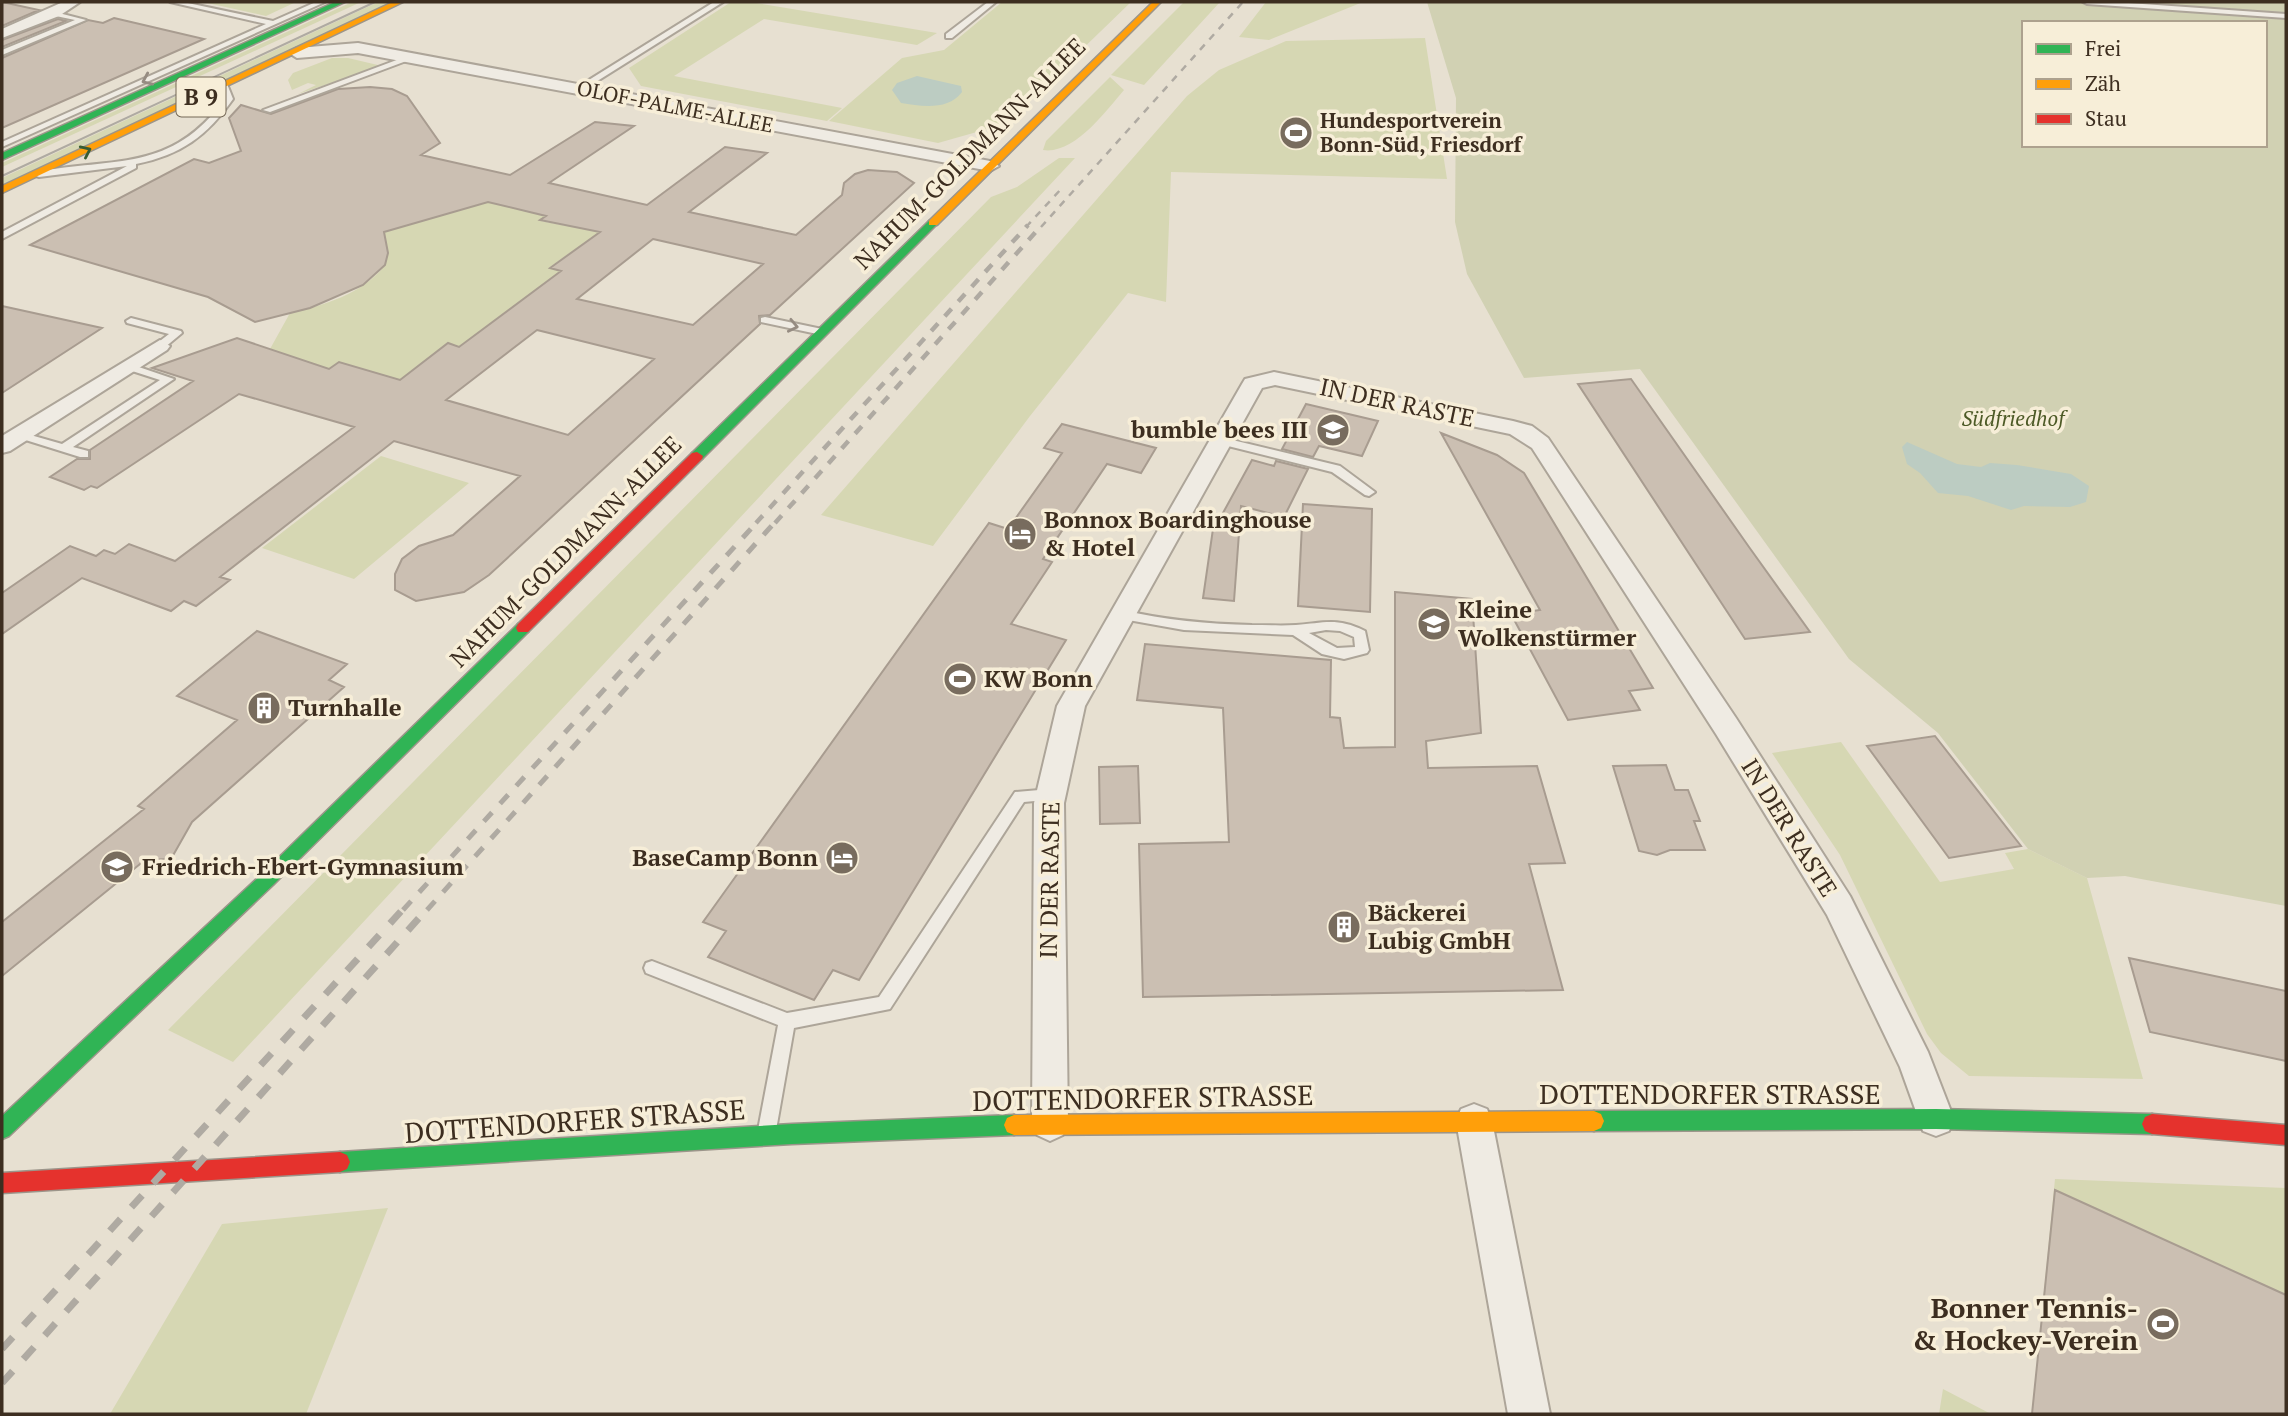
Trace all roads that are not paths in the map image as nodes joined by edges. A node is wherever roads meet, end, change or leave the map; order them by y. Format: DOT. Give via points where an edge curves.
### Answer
graph roads {
  1 [pos="73,2"];
  2 [pos="174,2"];
  3 [pos="321,2"];
  4 [pos="341,2"];
  5 [pos="399,2"];
  6 [pos="719,2"];
  7 [pos="992,2"];
  8 [pos="1157,2"];
  9 [pos="2087,2"];
  10 [pos="54,13"];
  11 [pos="2286,16"];
  12 [pos="272,23"];
  13 [pos="346,29"];
  14 [pos="2,34"];
  15 [pos="949,36"];
  16 [pos="253,38"];
  17 [pos="358,48"];
  18 [pos="2,52"];
  19 [pos="297,53"];
  20 [pos="413,57"];
  21 [pos="216,59"];
  22 [pos="176,67"];
  23 [pos="224,86"];
  24 [pos="580,88"];
  25 [pos="267,110"];
  26 [pos="2,145"];
  27 [pos="2,156"];
  28 [pos="137,163"];
  29 [pos="990,166"];
  30 [pos="34,175"];
  31 [pos="2,190"];
  32 [pos="2,236"];
  33 [pos="765,320"];
  34 [pos="131,321"];
  35 [pos="822,332"];
  36 [pos="160,346"];
  37 [pos="130,367"];
  38 [pos="11,441"];
  39 [pos="1220,441"];
  40 [pos="64,448"];
  41 [pos="84,454"];
  42 [pos="1369,492"];
  43 [pos="1122,615"];
  44 [pos="1296,630"];
  45 [pos="1051,795"];
  46 [pos="652,968"];
  47 [pos="787,1021"];
  48 [pos="1936,1119"];
  49 [pos="1474,1121"];
  50 [pos="1050,1123"];
  51 [pos="2,1129"];
  52 [pos="766,1135"];
  53 [pos="2286,1135"];
  54 [pos="2,1183"];
  55 [pos="1529,1414"];
  1 -- 10 [label="street"];
  2 -- 12 [label="lane"];
  3 -- 12 [label="lane"];
  4 -- 16 [label="main road, B 9"];
  5 -- 13 [label="main road, B 9"];
  6 -- 24 [label="lane"];
  7 -- 15 [label="lane"];
  8 -- 29 [label="main road, NAHUM-GOLDMANN-ALLEE"];
  9 -- 11 [label="lane"];
  10 -- 14 [label="street"];
  10 -- 18 [label="lane" via="82,20"];
  12 -- 16 [label="lane"];
  13 -- 17 [label="street"];
  13 -- 19 [label="main road, B 9"];
  16 -- 21 [label="main road, B 9"];
  16 -- 22 [label="lane"];
  17 -- 19 [label="street, OLOF-PALME-ALLEE"];
  17 -- 20 [label="street, OLOF-PALME-ALLEE"];
  19 -- 23 [label="main road, B 9"];
  20 -- 24 [label="street, OLOF-PALME-ALLEE"];
  20 -- 25 [label="lane"];
  21 -- 22 [label="lane"];
  21 -- 27 [label="main road, B 9"];
  22 -- 26 [label="lane, one-way"];
  23 -- 28 [label="lane" via="229,99 217,124 179,148"];
  30 -- 23 [label="main road, B 9, one-way"];
  24 -- 29 [label="street, OLOF-PALME-ALLEE"];
  28 -- 30 [label="lane"];
  28 -- 32 [label="lane"];
  29 -- 35 [label="main road, NAHUM-GOLDMANN-ALLEE"];
  30 -- 31 [label="main road, B 9"];
  33 -- 35 [label="lane, one-way"];
  34 -- 36 [label="lane" via="177,333"];
  35 -- 51 [label="main road, NAHUM-GOLDMANN-ALLEE" via="268,878"];
  36 -- 37 [label="street"];
  37 -- 38 [label="street"];
  37 -- 40 [label="lane" via="169,379"];
  38 -- 40 [label="lane"];
  39 -- 42 [label="lane" via="1336,469"];
  39 -- 43 [label="street, IN DER RASTE"];
  39 -- 48 [label="street, IN DER RASTE" via="1254,384 1274,378 1513,428 1540,443 1839,906 1916,1064"];
  40 -- 41 [label="lane"];
  43 -- 44 [label="lane" via="1149,622"];
  43 -- 45 [label="street, IN DER RASTE" via="1072,706"];
  45 -- 47 [label="lane" via="1020,796 884,1004"];
  45 -- 50 [label="street, IN DER RASTE"];
  46 -- 47 [label="lane"];
  47 -- 52 [label="lane"];
  48 -- 49 [label="main road, DOTTENDORFER STRASSE"];
  48 -- 53 [label="main road, DOTTENDORFER STRASSE" via="2190,1125"];
  49 -- 50 [label="main road, DOTTENDORFER STRASSE"];
  49 -- 55 [label="street"];
  50 -- 52 [label="main road, DOTTENDORFER STRASSE"];
  52 -- 54 [label="main road, DOTTENDORFER STRASSE"];
}
